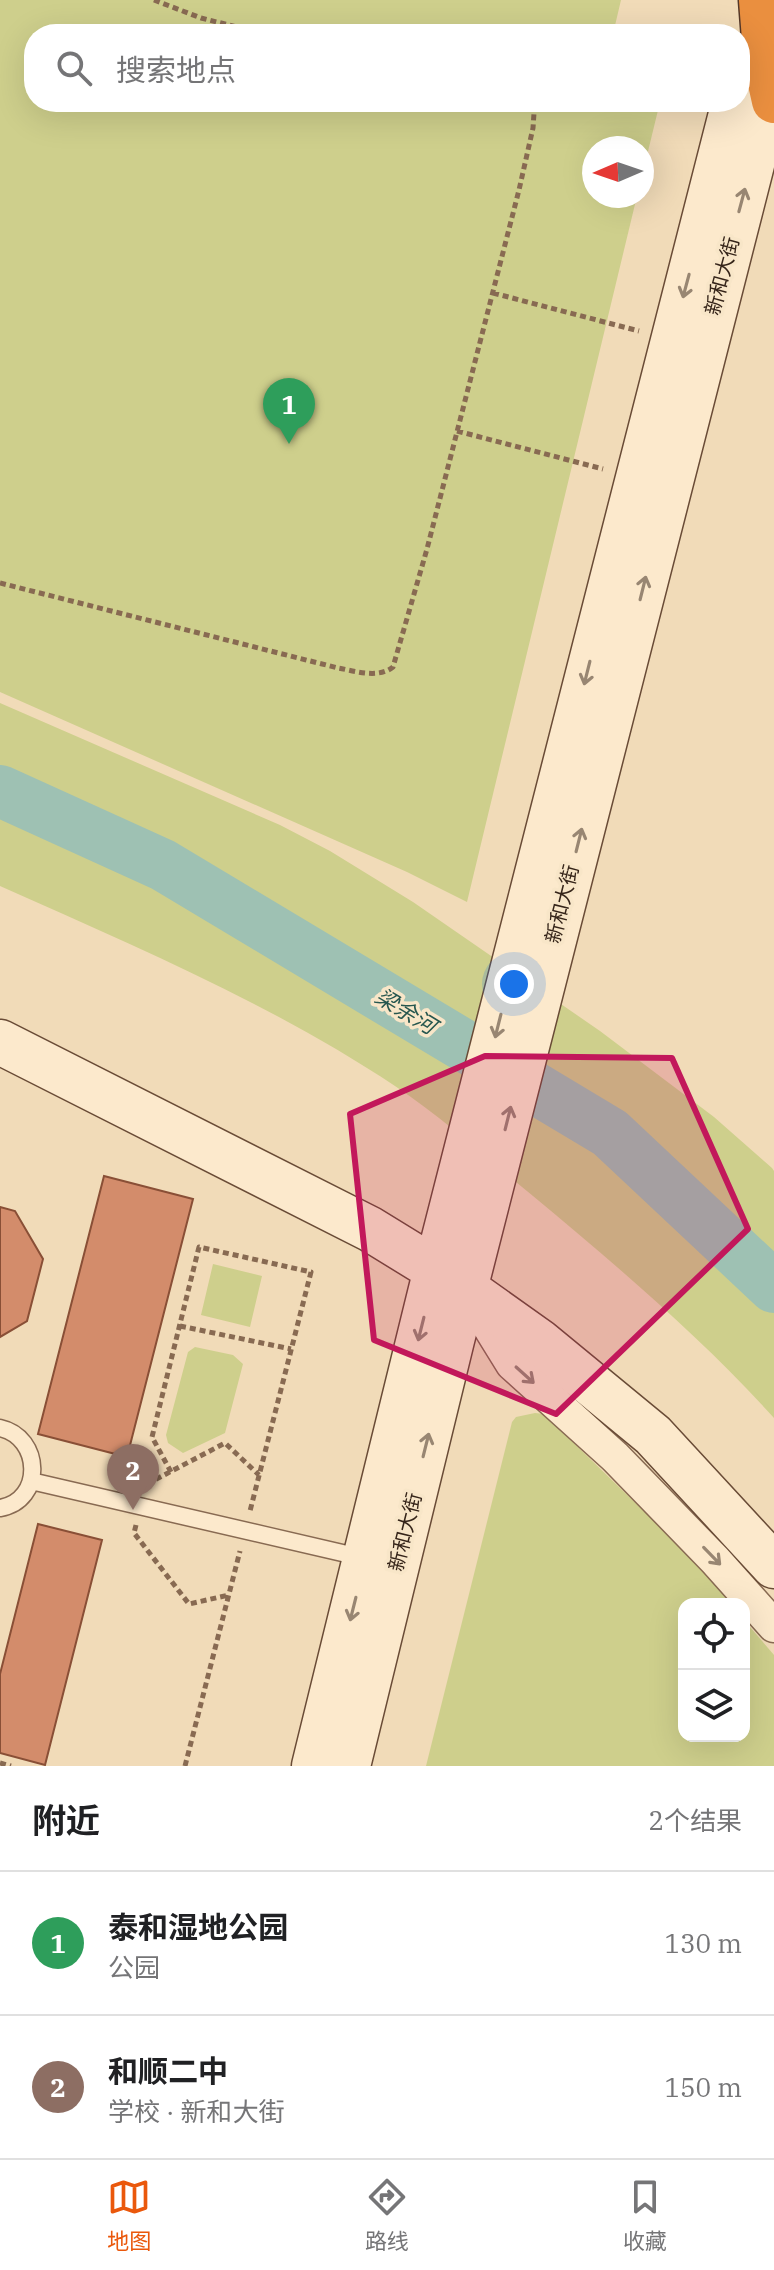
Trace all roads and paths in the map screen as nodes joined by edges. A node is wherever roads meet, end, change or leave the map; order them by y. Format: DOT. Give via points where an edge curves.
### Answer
graph roads {
  1 [pos="154,0"];
  2 [pos="761,0"];
  3 [pos="225,24"];
  4 [pos="755,93"];
  5 [pos="533,112"];
  6 [pos="749,112"];
  7 [pos="493,293"];
  8 [pos="672,339"];
  9 [pos="457,431"];
  10 [pos="637,477"];
  11 [pos="0,583"];
  12 [pos="531,960"];
  13 [pos="0,1042"];
  14 [pos="311,1272"];
  15 [pos="451,1279"];
  16 [pos="180,1326"];
  17 [pos="291,1349"];
  18 [pos="0,1428"];
  19 [pos="171,1472"];
  20 [pos="31,1481"];
  21 [pos="0,1508"];
  22 [pos="365,1558"];
  23 [pos="774,1566"];
  24 [pos="774,1626"];
  25 [pos="0,1763"];
  26 [pos="11,1766"];
  27 [pos="314,1766"];
  28 [pos="348,1766"];
  1 -- 3 [label="path"];
  2 -- 4 [label="highway"];
  12 -- 4 [label="main road, 新和大街, one-way"];
  5 -- 7 [label="path"];
  6 -- 8 [label="main road, 新和大街, one-way"];
  7 -- 8 [label="path"];
  7 -- 9 [label="path"];
  8 -- 10 [label="main road, 新和大街"];
  9 -- 10 [label="path"];
  9 -- 11 [label="path" via="399,649 386,673 338,668"];
  10 -- 12 [label="main road, 新和大街, one-way"];
  12 -- 15 [label="main road, 新和大街"];
  13 -- 15 [label="main road" via="279,1181"];
  14 -- 16 [label="path" via="199,1247"];
  15 -- 22 [label="main road, 新和大街, one-way"];
  15 -- 23 [label="main road" via="540,1342 653,1435"];
  15 -- 24 [label="street, one-way" via="512,1364 615,1457"];
  28 -- 15 [label="main road, 新和大街, one-way"];
  16 -- 17 [label="path"];
  16 -- 19 [label="path" via="152,1437"];
  18 -- 20 [label="lane" via="29,1448"];
  20 -- 21 [label="lane" via="18,1500"];
  20 -- 22 [label="lane"];
  22 -- 27 [label="main road, 新和大街, one-way"];
  25 -- 26 [label="path"];
}
